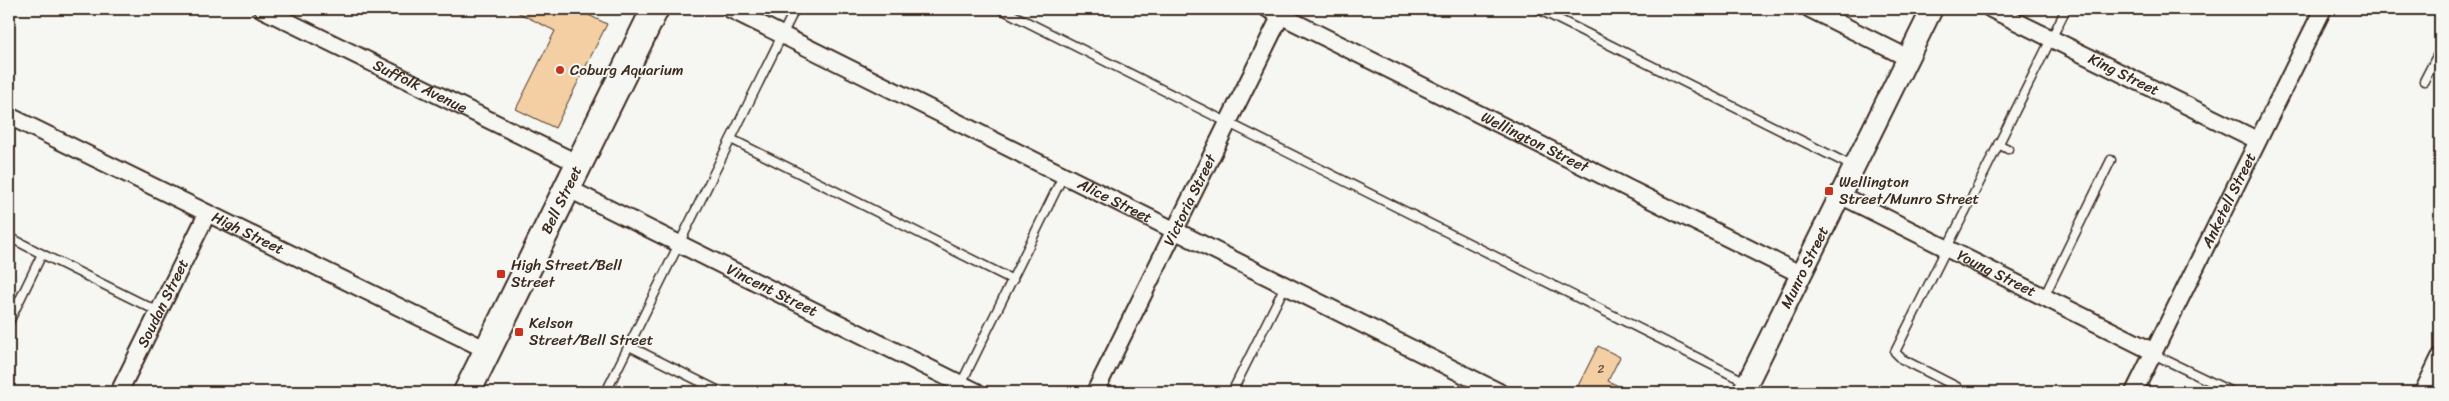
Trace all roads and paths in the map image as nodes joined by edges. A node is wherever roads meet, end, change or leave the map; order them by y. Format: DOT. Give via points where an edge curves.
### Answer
graph roads {
  1 [pos="262,9"];
  2 [pos="655,9"];
  3 [pos="730,9"];
  4 [pos="795,9"];
  5 [pos="1001,9"];
  6 [pos="1538,9"];
  7 [pos="1810,9"];
  8 [pos="1932,9"];
  9 [pos="1991,9"];
  10 [pos="2066,9"];
  11 [pos="2323,9"];
  12 [pos="1278,11"];
  13 [pos="782,35"];
  14 [pos="2051,39"];
  15 [pos="2440,50"];
  16 [pos="1908,58"];
  17 [pos="2424,81"];
  18 [pos="9,116"];
  19 [pos="1228,122"];
  20 [pos="731,140"];
  21 [pos="2257,140"];
  22 [pos="1998,144"];
  23 [pos="2008,149"];
  24 [pos="2111,160"];
  25 [pos="579,164"];
  26 [pos="1854,166"];
  27 [pos="1064,174"];
  28 [pos="567,188"];
  29 [pos="1840,195"];
  30 [pos="207,214"];
  31 [pos="1174,230"];
  32 [pos="9,237"];
  33 [pos="680,244"];
  34 [pos="1947,248"];
  35 [pos="42,254"];
  36 [pos="1800,274"];
  37 [pos="1013,280"];
  38 [pos="1285,286"];
  39 [pos="2044,297"];
  40 [pos="159,312"];
  41 [pos="9,322"];
  42 [pos="629,346"];
  43 [pos="487,350"];
  44 [pos="2153,353"];
  45 [pos="2440,357"];
  46 [pos="1957,387"];
  47 [pos="959,388"];
  48 [pos="1746,388"];
  49 [pos="119,392"];
  50 [pos="467,392"];
  51 [pos="606,392"];
  52 [pos="721,392"];
  53 [pos="977,392"];
  54 [pos="1095,392"];
  55 [pos="1234,392"];
  56 [pos="1499,392"];
  57 [pos="2134,392"];
  58 [pos="2232,392"];
  59 [pos="2423,392"];
  1 -- 25 [label="street, Suffolk Avenue"];
  2 -- 25 [label="highway, Bell Street"];
  3 -- 13 [label="street, Alice Street"];
  4 -- 13 [label="lane"];
  5 -- 19 [label="lane"];
  6 -- 26 [label="lane"];
  7 -- 16 [label="street"];
  8 -- 16 [label="street, Munro Street"];
  9 -- 14 [label="street, King Street"];
  10 -- 14 [label="lane"];
  11 -- 21 [label="street, Anketell Street"];
  12 -- 19 [label="street, Victoria Street"];
  12 -- 36 [label="street, Wellington Street"];
  13 -- 20 [label="lane"];
  13 -- 27 [label="street, Alice Street"];
  14 -- 21 [label="street, King Street"];
  14 -- 22 [label="lane"];
  15 -- 17 [label="lane"];
  16 -- 26 [label="street, Munro Street"];
  18 -- 30 [label="street, High Street"];
  19 -- 31 [label="street, Victoria Street"];
  19 -- 48 [label="lane"];
  20 -- 33 [label="lane"];
  20 -- 37 [label="lane"];
  21 -- 44 [label="street, Anketell Street"];
  22 -- 23 [label="lane"];
  22 -- 34 [label="lane"];
  24 -- 39 [label="lane"];
  25 -- 28 [label="highway, Bell Street"];
  26 -- 29 [label="street, Munro Street"];
  27 -- 31 [label="street, Alice Street"];
  27 -- 37 [label="lane"];
  28 -- 33 [label="street, Vincent Street"];
  28 -- 43 [label="highway, Bell Street"];
  29 -- 34 [label="street, Young Street"];
  29 -- 36 [label="street, Munro Street"];
  30 -- 40 [label="street, Soudan Street"];
  30 -- 43 [label="street, High Street"];
  31 -- 38 [label="street, Alice Street"];
  31 -- 54 [label="street, Victoria Street"];
  32 -- 35 [label="lane"];
  33 -- 42 [label="lane"];
  33 -- 47 [label="street, Vincent Street"];
  34 -- 39 [label="street, Young Street"];
  34 -- 46 [label="lane" via="1895,352 1902,359"];
  35 -- 40 [label="lane"];
  35 -- 41 [label="lane"];
  36 -- 48 [label="street, Munro Street"];
  37 -- 47 [label="lane"];
  38 -- 55 [label="lane"];
  38 -- 56 [label="street, Alice Street"];
  39 -- 44 [label="street, Young Street"];
  40 -- 49 [label="street, Soudan Street"];
  42 -- 51 [label="lane"];
  42 -- 52 [label="lane"];
  43 -- 50 [label="highway, Bell Street"];
  44 -- 57 [label="street, Anketell Street"];
  44 -- 58 [label="lane"];
  45 -- 59 [label="street"];
  47 -- 53 [label="street, Vincent Street"];
}
